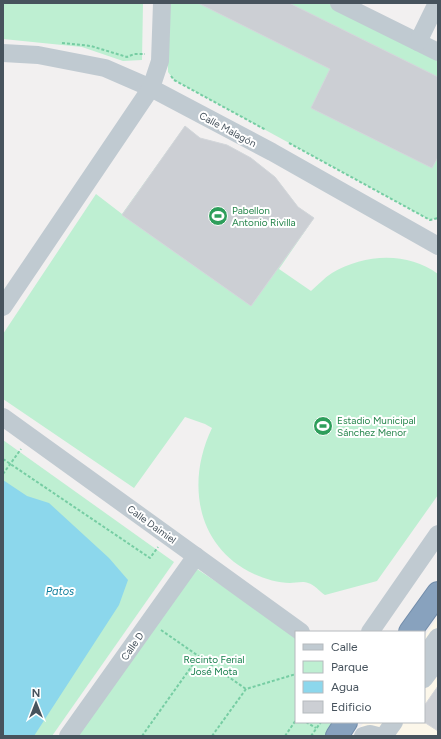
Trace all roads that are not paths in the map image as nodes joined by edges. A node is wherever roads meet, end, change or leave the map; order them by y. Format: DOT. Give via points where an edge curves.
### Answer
graph roads {
  1 [pos="153,3"];
  2 [pos="162,3"];
  3 [pos="339,3"];
  4 [pos="436,3"];
  5 [pos="418,42"];
  6 [pos="438,52"];
  7 [pos="3,53"];
  8 [pos="151,88"];
  9 [pos="438,245"];
  10 [pos="3,307"];
  11 [pos="3,417"];
  12 [pos="438,534"];
  13 [pos="196,556"];
  14 [pos="438,593"];
  15 [pos="300,631"];
  16 [pos="371,631"];
  17 [pos="411,631"];
  18 [pos="438,637"];
  19 [pos="425,656"];
  20 [pos="438,660"];
  21 [pos="425,679"];
  22 [pos="345,723"];
  23 [pos="392,723"];
  24 [pos="374,733"];
  25 [pos="68,736"];
  26 [pos="337,736"];
  1 -- 8 [label="street"];
  2 -- 8 [label="street" via="160,60"];
  3 -- 5 [label="street"];
  4 -- 5 [label="street"];
  5 -- 6 [label="street"];
  7 -- 8 [label="street, Calle Malagón" via="38,55 105,68"];
  8 -- 9 [label="street, Calle Malagón"];
  8 -- 10 [label="street"];
  11 -- 13 [label="street, Calle Daimiel"];
  12 -- 16 [label="street"];
  13 -- 15 [label="street, Calle Daimiel"];
  13 -- 25 [label="street, Calle D"];
  14 -- 17 [label="highway"];
  18 -- 19 [label="street"];
  20 -- 21 [label="street"];
  22 -- 26 [label="highway"];
  23 -- 24 [label="street"];
}
